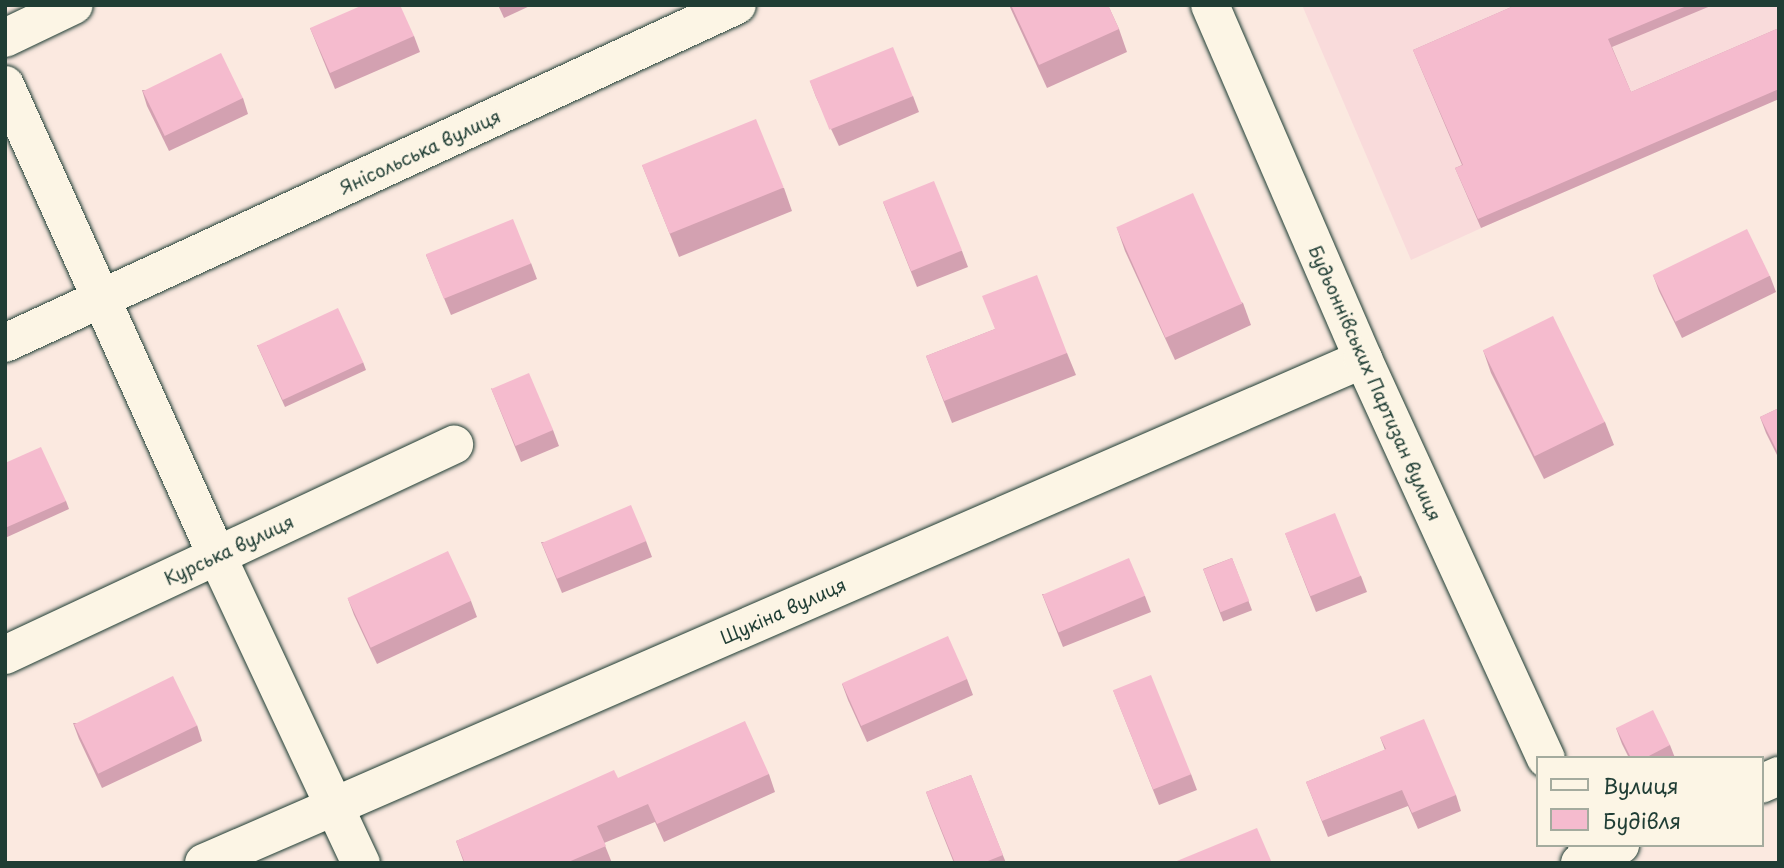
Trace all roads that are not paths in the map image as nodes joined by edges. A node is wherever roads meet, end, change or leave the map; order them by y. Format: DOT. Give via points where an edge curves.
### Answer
graph roads {
  1 [pos="74,5"];
  2 [pos="737,5"];
  3 [pos="1210,5"];
  4 [pos="5,38"];
  5 [pos="5,85"];
  6 [pos="104,299"];
  7 [pos="5,343"];
  8 [pos="1363,359"];
  9 [pos="453,445"];
  10 [pos="217,556"];
  11 [pos="5,655"];
  12 [pos="1545,756"];
  13 [pos="337,806"];
  14 [pos="204,863"];
  15 [pos="361,863"];
  1 -- 4 [label="street"];
  2 -- 6 [label="street, Янісольська вулиця"];
  3 -- 8 [label="street, Будьоннівських Партизан вулиця"];
  5 -- 6 [label="street"];
  6 -- 7 [label="street, Янісольська вулиця"];
  6 -- 10 [label="street"];
  8 -- 12 [label="street, Будьоннівських Партизан вулиця"];
  8 -- 13 [label="street, Щукіна вулиця"];
  9 -- 10 [label="street, Курська вулиця"];
  10 -- 11 [label="street, Курська вулиця"];
  10 -- 13 [label="street"];
  13 -- 14 [label="street, Щукіна вулиця"];
  13 -- 15 [label="street"];
}
